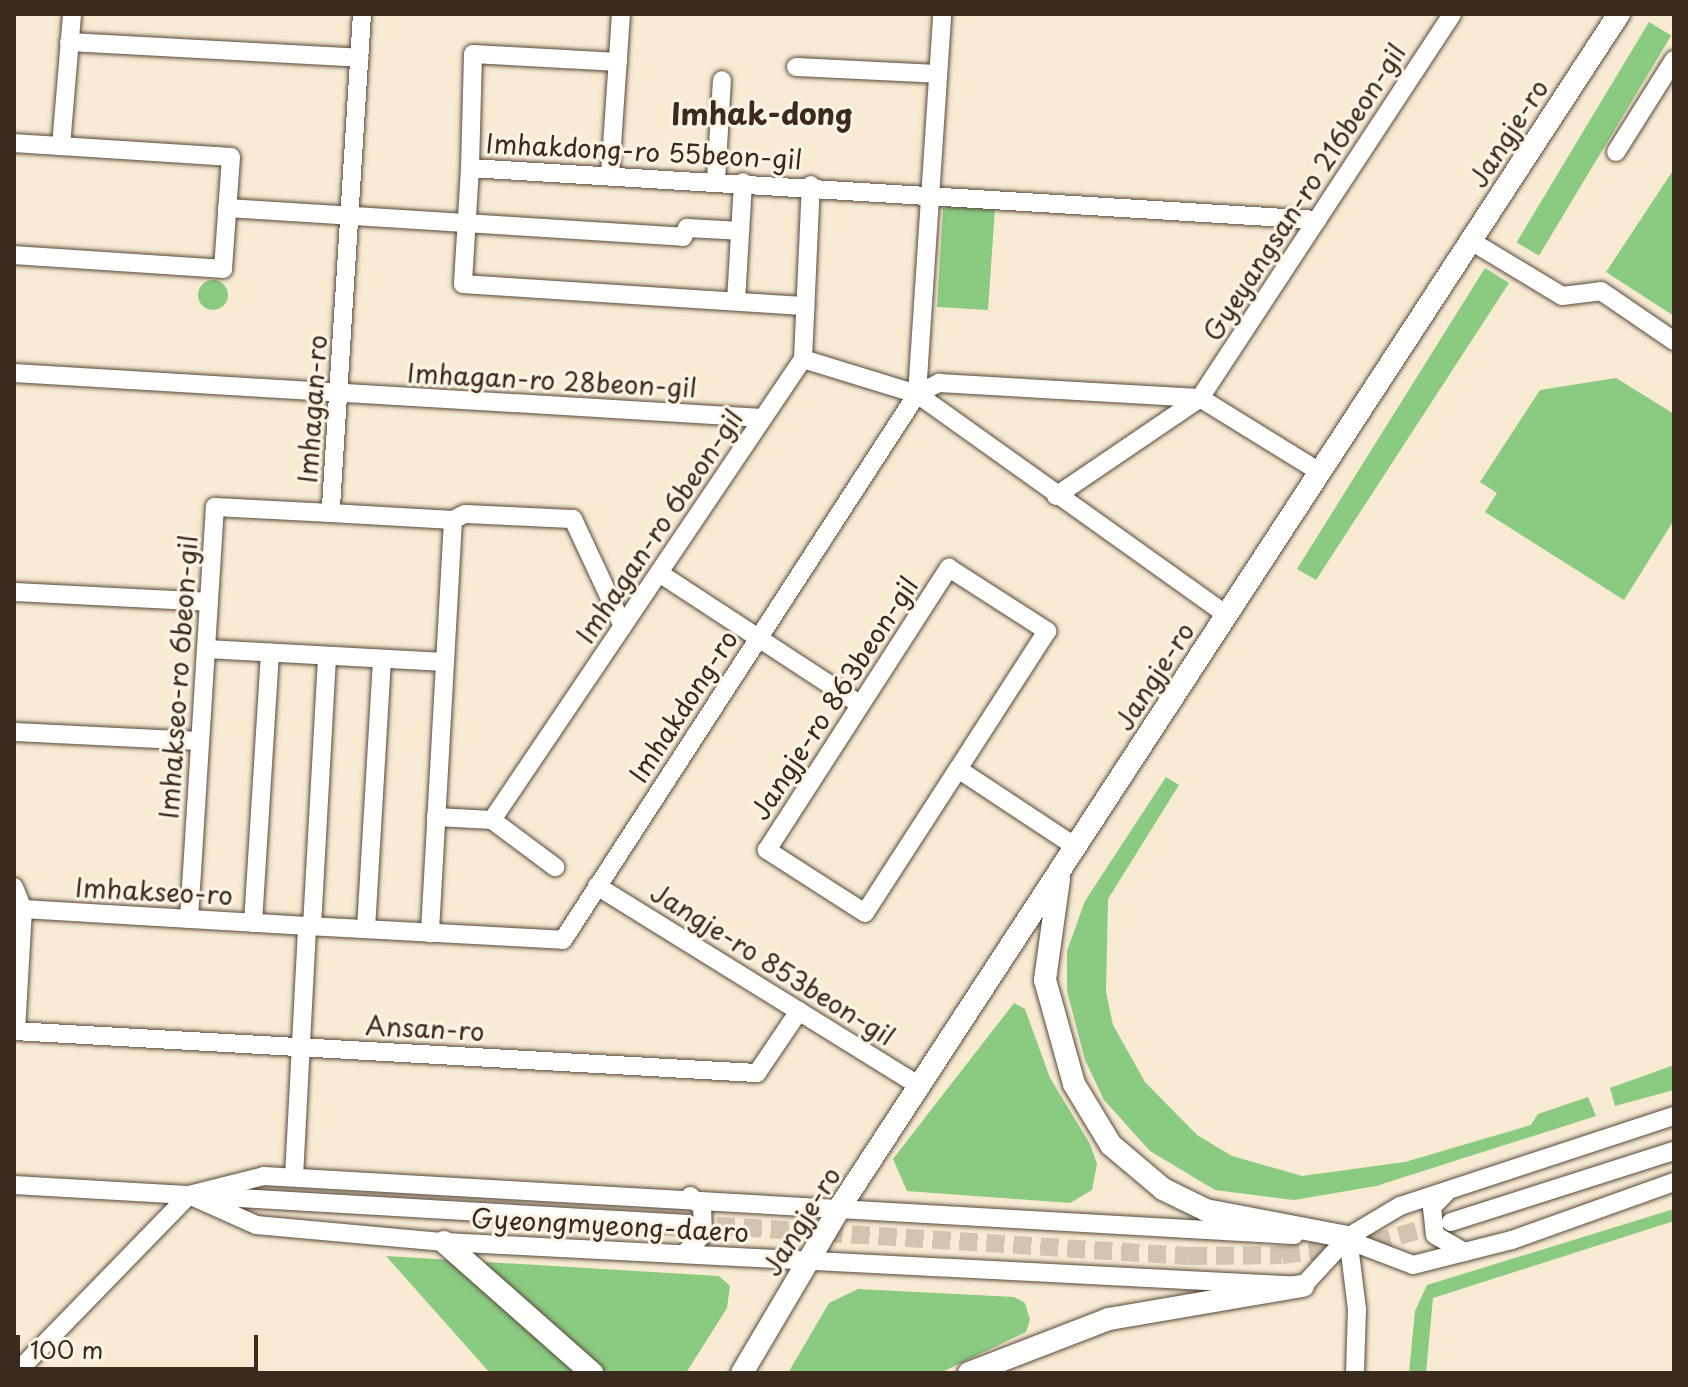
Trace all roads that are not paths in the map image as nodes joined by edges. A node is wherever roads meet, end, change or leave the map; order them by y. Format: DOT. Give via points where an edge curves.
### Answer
graph roads {
  1 [pos="72,14"];
  2 [pos="362,14"];
  3 [pos="621,14"];
  4 [pos="942,14"];
  5 [pos="1452,14"];
  6 [pos="1619,14"];
  7 [pos="69,42"];
  8 [pos="360,58"];
  9 [pos="1674,60"];
  10 [pos="618,62"];
  11 [pos="796,67"];
  12 [pos="938,74"];
  13 [pos="722,80"];
  14 [pos="14,143"];
  15 [pos="61,146"];
  16 [pos="1616,152"];
  17 [pos="470,168"];
  18 [pos="610,175"];
  19 [pos="716,180"];
  20 [pos="743,182"];
  21 [pos="811,185"];
  22 [pos="931,191"];
  23 [pos="227,208"];
  24 [pos="350,216"];
  25 [pos="1317,220"];
  26 [pos="468,224"];
  27 [pos="740,231"];
  28 [pos="1471,241"];
  29 [pos="14,255"];
  30 [pos="736,301"];
  31 [pos="805,306"];
  32 [pos="1674,341"];
  33 [pos="803,359"];
  34 [pos="14,373"];
  35 [pos="339,394"];
  36 [pos="917,394"];
  37 [pos="1200,398"];
  38 [pos="763,418"];
  39 [pos="1320,472"];
  40 [pos="1056,496"];
  41 [pos="331,513"];
  42 [pos="453,520"];
  43 [pos="659,573"];
  44 [pos="14,591"];
  45 [pos="209,602"];
  46 [pos="1227,615"];
  47 [pos="623,626"];
  48 [pos="759,638"];
  49 [pos="206,649"];
  50 [pos="270,653"];
  51 [pos="327,656"];
  52 [pos="382,659"];
  53 [pos="445,662"];
  54 [pos="859,704"];
  55 [pos="14,732"];
  56 [pos="200,741"];
  57 [pos="958,769"];
  58 [pos="436,817"];
  59 [pos="492,820"];
  60 [pos="1076,847"];
  61 [pos="555,867"];
  62 [pos="1060,871"];
  63 [pos="597,886"];
  64 [pos="14,887"];
  65 [pos="23,909"];
  66 [pos="189,919"];
  67 [pos="253,923"];
  68 [pos="310,926"];
  69 [pos="366,929"];
  70 [pos="430,933"];
  71 [pos="799,1011"];
  72 [pos="15,1031"];
  73 [pos="301,1048"];
  74 [pos="920,1086"];
  75 [pos="1674,1116"];
  76 [pos="1674,1151"];
  77 [pos="294,1177"];
  78 [pos="1674,1182"];
  79 [pos="14,1185"];
  80 [pos="1448,1192"];
  81 [pos="189,1195"];
  82 [pos="690,1196"];
  83 [pos="840,1207"];
  84 [pos="1451,1222"];
  85 [pos="688,1224"];
  86 [pos="1348,1237"];
  87 [pos="444,1242"];
  88 [pos="1465,1252"];
  89 [pos="684,1254"];
  90 [pos="809,1262"];
  91 [pos="1303,1286"];
  92 [pos="16,1373"];
  93 [pos="592,1373"];
  94 [pos="742,1373"];
  95 [pos="969,1373"];
  96 [pos="1355,1373"];
  1 -- 7 [label="street"];
  2 -- 8 [label="street, Imhagan-ro"];
  3 -- 10 [label="street"];
  4 -- 12 [label="street, Imhakdong-ro"];
  5 -- 25 [label="street, Gyeyangsan-ro 216beon-gil"];
  6 -- 28 [label="main road, Jangje-ro"];
  7 -- 8 [label="street"];
  7 -- 15 [label="street"];
  8 -- 24 [label="street, Imhagan-ro"];
  9 -- 16 [label="street"];
  10 -- 17 [label="street, Imhakdong-ro 55beon-gil" via="473,54"];
  10 -- 18 [label="street"];
  11 -- 12 [label="street"];
  12 -- 22 [label="street, Imhakdong-ro"];
  13 -- 19 [label="street"];
  14 -- 15 [label="street"];
  15 -- 23 [label="street" via="231,157"];
  17 -- 18 [label="street, Imhakdong-ro 55beon-gil"];
  17 -- 26 [label="street"];
  18 -- 19 [label="street, Imhakdong-ro 55beon-gil"];
  19 -- 20 [label="street, Imhakdong-ro 55beon-gil"];
  20 -- 21 [label="street, Imhakdong-ro 55beon-gil"];
  20 -- 27 [label="street"];
  21 -- 22 [label="street, Imhakdong-ro 55beon-gil"];
  21 -- 31 [label="street"];
  22 -- 25 [label="street, Imhakdong-ro 55beon-gil" via="996,203"];
  22 -- 36 [label="street, Imhakdong-ro"];
  23 -- 24 [label="street"];
  23 -- 29 [label="street" via="223,269"];
  24 -- 26 [label="street"];
  24 -- 35 [label="street, Imhagan-ro"];
  25 -- 37 [label="street, Gyeyangsan-ro 216beon-gil"];
  26 -- 27 [label="street" via="683,237 687,228"];
  26 -- 30 [label="street" via="463,284"];
  27 -- 30 [label="street"];
  28 -- 32 [label="street" via="1562,296 1601,291"];
  28 -- 39 [label="main road, Jangje-ro"];
  30 -- 31 [label="street"];
  31 -- 33 [label="street"];
  33 -- 36 [label="street"];
  33 -- 38 [label="street, Imhagan-ro 6beon-gil"];
  34 -- 35 [label="street, Imhagan-ro 28beon-gil"];
  35 -- 38 [label="street, Imhagan-ro 28beon-gil"];
  35 -- 41 [label="street, Imhagan-ro"];
  36 -- 37 [label="street" via="939,383"];
  36 -- 40 [label="street"];
  36 -- 48 [label="street, Imhakdong-ro"];
  37 -- 39 [label="street"];
  37 -- 40 [label="street"];
  38 -- 43 [label="street, Imhagan-ro 6beon-gil"];
  39 -- 46 [label="main road, Jangje-ro"];
  40 -- 46 [label="street"];
  41 -- 42 [label="street, Imhagan-ro"];
  41 -- 45 [label="street, Imhakseo-ro 6beon-gil" via="215,507"];
  42 -- 47 [label="street, Imhagan-ro" via="465,514 573,519"];
  42 -- 53 [label="street"];
  43 -- 47 [label="street, Imhagan-ro 6beon-gil"];
  43 -- 48 [label="street"];
  44 -- 45 [label="street"];
  45 -- 49 [label="street, Imhakseo-ro 6beon-gil"];
  46 -- 60 [label="main road, Jangje-ro"];
  47 -- 59 [label="street, Imhagan-ro 6beon-gil"];
  48 -- 54 [label="street"];
  48 -- 63 [label="street, Imhakdong-ro"];
  49 -- 50 [label="street"];
  49 -- 56 [label="street, Imhakseo-ro 6beon-gil"];
  50 -- 51 [label="street"];
  50 -- 67 [label="street"];
  51 -- 52 [label="street"];
  51 -- 68 [label="street"];
  52 -- 53 [label="street"];
  52 -- 69 [label="street"];
  53 -- 58 [label="street"];
  54 -- 57 [label="street, Jangje-ro 863beon-gil" via="949,568 1047,631"];
  54 -- 57 [label="street, Jangje-ro 863beon-gil" via="767,850 865,913"];
  55 -- 56 [label="street"];
  56 -- 66 [label="street, Imhakseo-ro 6beon-gil"];
  57 -- 60 [label="street"];
  58 -- 59 [label="street"];
  58 -- 70 [label="street"];
  59 -- 61 [label="street"];
  60 -- 62 [label="main road, Jangje-ro"];
  62 -- 74 [label="main road, Jangje-ro"];
  62 -- 86 [label="main road" via="1045,980 1074,1084 1111,1145 1163,1189 1206,1210"];
  63 -- 70 [label="street, Imhakdong-ro" via="563,940"];
  63 -- 71 [label="street, Jangje-ro 853beon-gil"];
  64 -- 65 [label="street"];
  65 -- 66 [label="street, Imhakseo-ro"];
  65 -- 72 [label="street"];
  66 -- 67 [label="street, Imhakseo-ro"];
  67 -- 68 [label="street, Imhakseo-ro"];
  68 -- 69 [label="street, Imhakdong-ro"];
  68 -- 73 [label="street"];
  69 -- 70 [label="street, Imhakdong-ro"];
  71 -- 73 [label="street, Ansan-ro" via="757,1073"];
  71 -- 74 [label="street, Jangje-ro 853beon-gil"];
  72 -- 73 [label="street, Ansan-ro"];
  73 -- 77 [label="street"];
  74 -- 83 [label="main road, Jangje-ro"];
  75 -- 80 [label="street"];
  76 -- 84 [label="street"];
  77 -- 81 [label="street, Gyeongmyeong-daero" via="264,1176"];
  77 -- 82 [label="street, Gyeongmyeong-daero"];
  78 -- 88 [label="street, Gyeongmyeong-daero"];
  79 -- 81 [label="street, Gyeongmyeong-daero"];
  80 -- 86 [label="street" via="1400,1206"];
  80 -- 88 [label="street" via="1430,1218 1435,1235"];
  81 -- 85 [label="street, Gyeongmyeong-daero"];
  81 -- 87 [label="street, Gyeongmyeong-daero" via="256,1225"];
  81 -- 92 [label="street"];
  82 -- 83 [label="street, Gyeongmyeong-daero"];
  82 -- 89 [label="street" via="704,1219 703,1234"];
  83 -- 86 [label="street, Gyeongmyeong-daero"];
  83 -- 90 [label="main road, Jangje-ro"];
  86 -- 88 [label="street, Gyeongmyeong-daero" via="1413,1265"];
  86 -- 91 [label="street"];
  86 -- 96 [label="street" via="1358,1320"];
  87 -- 89 [label="street, Gyeongmyeong-daero"];
  87 -- 93 [label="main road"];
  89 -- 90 [label="street, Gyeongmyeong-daero"];
  90 -- 91 [label="street, Gyeongmyeong-daero"];
  90 -- 94 [label="main road, Jangje-ro"];
  91 -- 95 [label="main road" via="1109,1319"];
}
